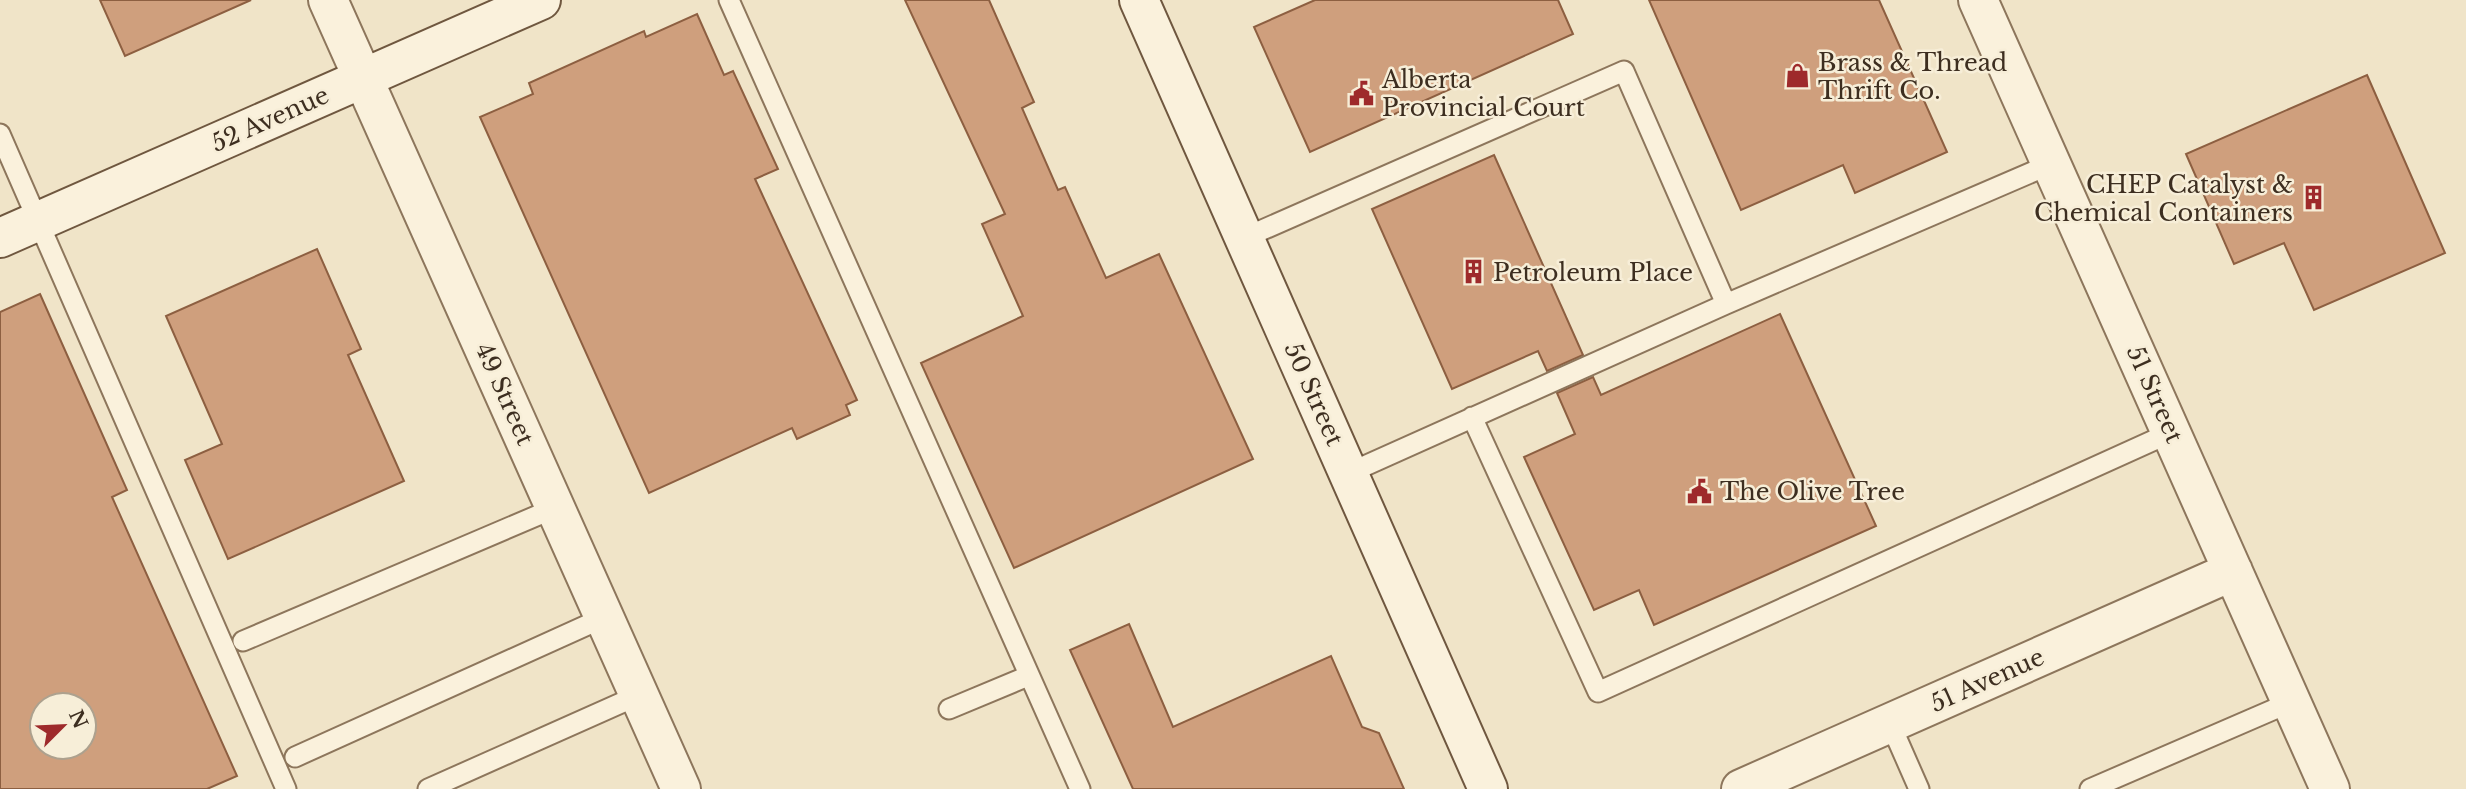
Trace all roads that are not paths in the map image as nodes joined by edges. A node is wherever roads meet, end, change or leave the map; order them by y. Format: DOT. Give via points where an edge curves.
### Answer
graph roads {
  1 [pos="328,0"];
  2 [pos="541,0"];
  3 [pos="729,0"];
  4 [pos="1139,0"];
  5 [pos="1978,0"];
  6 [pos="364,79"];
  7 [pos="0,134"];
  8 [pos="2051,163"];
  9 [pos="39,221"];
  10 [pos="0,238"];
  11 [pos="1244,239"];
  12 [pos="1726,304"];
  13 [pos="1472,417"];
  14 [pos="2172,432"];
  15 [pos="1349,474"];
  16 [pos="555,508"];
  17 [pos="2233,571"];
  18 [pos="605,617"];
  19 [pos="243,641"];
  20 [pos="1028,676"];
  21 [pos="639,695"];
  22 [pos="2291,702"];
  23 [pos="949,709"];
  24 [pos="1890,723"];
  25 [pos="295,757"];
  26 [pos="286,789"];
  27 [pos="428,789"];
  28 [pos="681,789"];
  29 [pos="1080,789"];
  30 [pos="1489,789"];
  31 [pos="1741,789"];
  32 [pos="1919,789"];
  33 [pos="2090,789"];
  34 [pos="2330,789"];
  1 -- 6 [label="street, 49 Street"];
  2 -- 6 [label="street, 52 Avenue"];
  3 -- 20 [label="lane"];
  4 -- 11 [label="street, 50 Street"];
  5 -- 8 [label="street, 51 Street"];
  6 -- 9 [label="street, 52 Avenue"];
  6 -- 16 [label="street, 49 Street"];
  7 -- 9 [label="lane"];
  8 -- 12 [label="lane"];
  8 -- 14 [label="street, 51 Street"];
  9 -- 10 [label="street, 52 Avenue"];
  9 -- 26 [label="lane"];
  11 -- 12 [label="lane" via="1624,71"];
  11 -- 15 [label="street, 50 Street"];
  12 -- 13 [label="lane"];
  13 -- 14 [label="lane" via="1598,692"];
  13 -- 15 [label="lane"];
  14 -- 17 [label="street, 51 Street"];
  15 -- 30 [label="street, 50 Street"];
  16 -- 18 [label="street, 49 Street"];
  16 -- 19 [label="lane"];
  17 -- 22 [label="street, 51 Street"];
  17 -- 24 [label="street, 51 Avenue"];
  18 -- 21 [label="street, 49 Street"];
  18 -- 25 [label="lane"];
  20 -- 23 [label="lane"];
  20 -- 29 [label="lane"];
  21 -- 27 [label="lane"];
  21 -- 28 [label="street, 49 Street"];
  22 -- 33 [label="lane"];
  22 -- 34 [label="street, 51 Street"];
  24 -- 31 [label="street, 51 Avenue"];
  24 -- 32 [label="lane"];
}
